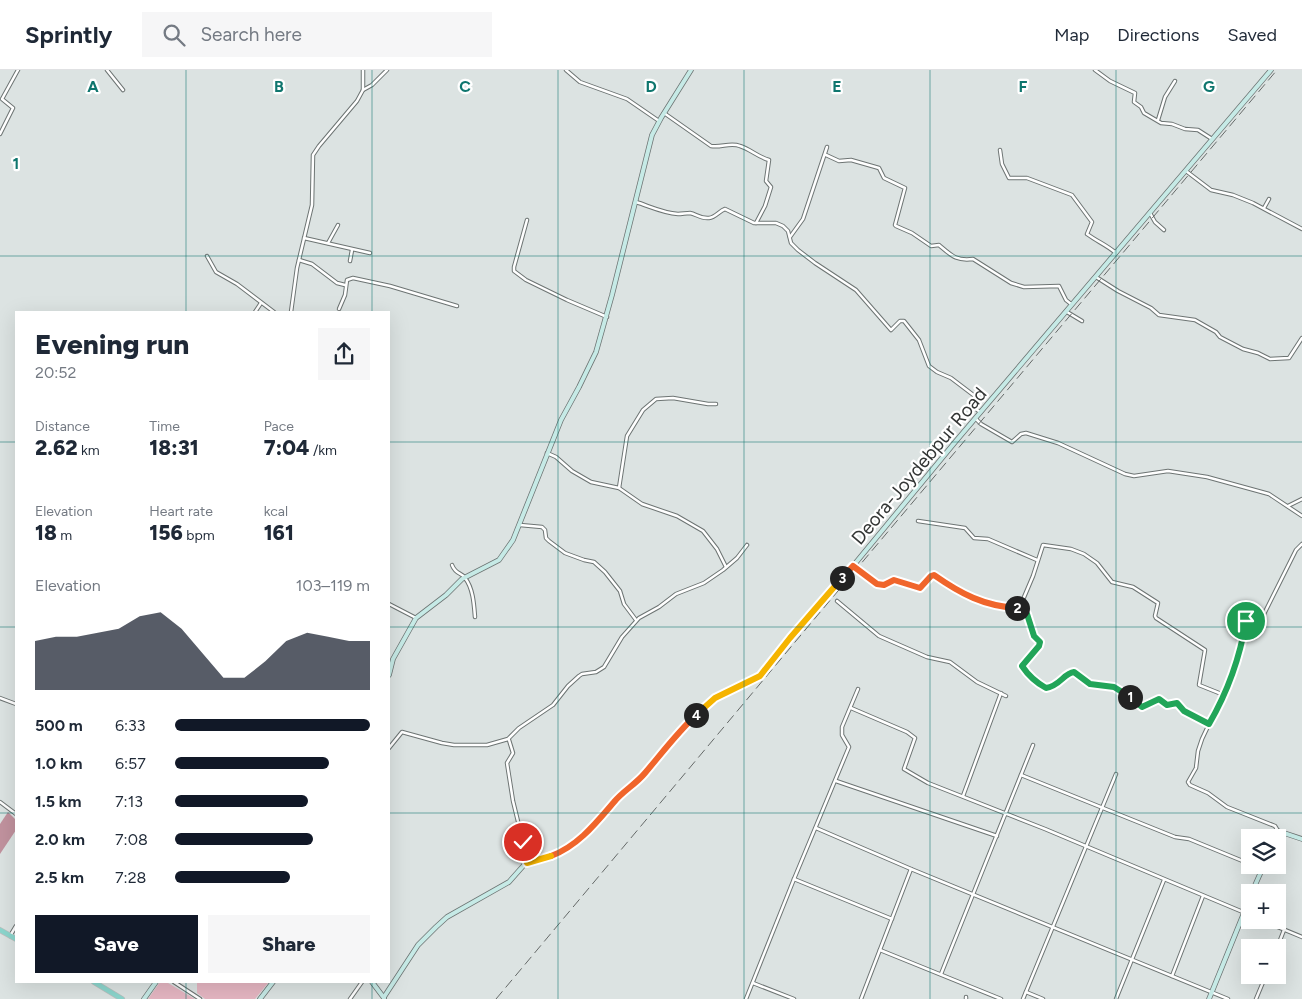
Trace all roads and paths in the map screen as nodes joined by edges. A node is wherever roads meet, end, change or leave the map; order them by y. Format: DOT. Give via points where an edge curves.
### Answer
graph roads {
  1 [pos="18,70"];
  2 [pos="107,70"];
  3 [pos="363,70"];
  4 [pos="387,70"];
  5 [pos="566,70"];
  6 [pos="691,70"];
  7 [pos="1095,70"];
  8 [pos="1271,70"];
  9 [pos="1175,81"];
  10 [pos="123,90"];
  11 [pos="363,90"];
  12 [pos="664,113"];
  13 [pos="1158,120"];
  14 [pos="659,121"];
  15 [pos="0,134"];
  16 [pos="1212,139"];
  17 [pos="827,147"];
  18 [pos="1000,150"];
  19 [pos="826,155"];
  20 [pos="1186,171"];
  21 [pos="1269,199"];
  22 [pos="635,201"];
  23 [pos="1264,208"];
  24 [pos="1150,213"];
  25 [pos="527,220"];
  26 [pos="756,223"];
  27 [pos="338,225"];
  28 [pos="1302,229"];
  29 [pos="1164,230"];
  30 [pos="790,237"];
  31 [pos="304,238"];
  32 [pos="328,244"];
  33 [pos="352,250"];
  34 [pos="370,253"];
  35 [pos="1116,253"];
  36 [pos="207,256"];
  37 [pos="299,259"];
  38 [pos="350,261"];
  39 [pos="1096,277"];
  40 [pos="345,285"];
  41 [pos="261,303"];
  42 [pos="1072,305"];
  43 [pos="457,306"];
  44 [pos="339,309"];
  45 [pos="256,311"];
  46 [pos="273,311"];
  47 [pos="291,311"];
  48 [pos="1067,312"];
  49 [pos="606,317"];
  50 [pos="1082,321"];
  51 [pos="1302,338"];
  52 [pos="716,404"];
  53 [pos="981,413"];
  54 [pos="976,419"];
  55 [pos="547,453"];
  56 [pos="618,488"];
  57 [pos="1302,499"];
  58 [pos="1288,506"];
  59 [pos="1302,516"];
  60 [pos="918,521"];
  61 [pos="520,525"];
  62 [pos="1302,544"];
  63 [pos="747,545"];
  64 [pos="1038,560"];
  65 [pos="452,564"];
  66 [pos="853,566"];
  67 [pos="726,567"];
  68 [pos="465,578"];
  69 [pos="837,602"];
  70 [pos="390,605"];
  71 [pos="1019,609"];
  72 [pos="476,617"];
  73 [pos="416,618"];
  74 [pos="636,620"];
  75 [pos="390,671"];
  76 [pos="858,690"];
  77 [pos="1001,693"];
  78 [pos="1224,695"];
  79 [pos="1006,696"];
  80 [pos="0,698"];
  81 [pos="15,704"];
  82 [pos="851,708"];
  83 [pos="1209,724"];
  84 [pos="508,739"];
  85 [pos="1033,745"];
  86 [pos="390,747"];
  87 [pos="1021,774"];
  88 [pos="1116,774"];
  89 [pos="836,781"];
  90 [pos="963,796"];
  91 [pos="0,802"];
  92 [pos="1102,807"];
  93 [pos="15,813"];
  94 [pos="1005,814"];
  95 [pos="816,828"];
  96 [pos="1277,829"];
  97 [pos="1286,834"];
  98 [pos="996,836"];
  99 [pos="1302,839"];
  100 [pos="1086,846"];
  101 [pos="1241,860"];
  102 [pos="527,863"];
  103 [pos="911,869"];
  104 [pos="1164,879"];
  105 [pos="794,880"];
  106 [pos="974,895"];
  107 [pos="1203,895"];
  108 [pos="1241,911"];
  109 [pos="1241,917"];
  110 [pos="892,919"];
  111 [pos="1053,927"];
  112 [pos="15,928"];
  113 [pos="0,930"];
  114 [pos="1284,930"];
  115 [pos="10,936"];
  116 [pos="1302,937"];
  117 [pos="15,938"];
  118 [pos="1280,939"];
  119 [pos="880,950"];
  120 [pos="1132,960"];
  121 [pos="941,974"];
  122 [pos="1172,976"];
  123 [pos="753,982"];
  124 [pos="96,983"];
  125 [pos="155,983"];
  126 [pos="176,983"];
  127 [pos="272,983"];
  128 [pos="361,983"];
  129 [pos="373,983"];
  130 [pos="1262,984"];
  131 [pos="1026,992"];
  132 [pos="1212,992"];
  133 [pos="384,998"];
  134 [pos="788,998"];
  135 [pos="122,999"];
  136 [pos="144,999"];
  137 [pos="200,999"];
  138 [pos="260,999"];
  139 [pos="350,999"];
  140 [pos="746,999"];
  141 [pos="794,999"];
  142 [pos="860,999"];
  143 [pos="1001,999"];
  144 [pos="1023,999"];
  145 [pos="1043,999"];
  146 [pos="1116,999"];
  147 [pos="1209,999"];
  148 [pos="1228,999"];
  149 [pos="1256,999"];
  1 -- 15 [label="street" via="2,98 13,108"];
  2 -- 10 [label="street"];
  3 -- 11 [label="street"];
  4 -- 11 [label="street"];
  5 -- 14 [label="street" via="580,82 627,99"];
  6 -- 12 [label="street"];
  7 -- 13 [label="street" via="1135,92 1135,103 1144,113"];
  8 -- 16 [label="street, Deora-Joydebpur Road"];
  9 -- 13 [label="street" via="1164,97"];
  11 -- 31 [label="street" via="357,102 313,155 312,205"];
  12 -- 14 [label="street"];
  12 -- 26 [label="street" via="711,146 732,144 769,160 766,181 771,187"];
  13 -- 16 [label="street" via="1198,130"];
  14 -- 22 [label="street"];
  16 -- 20 [label="street, Deora-Joydebpur Road"];
  17 -- 19 [label="street"];
  18 -- 35 [label="street" via="1009,178 1026,178 1073,195 1092,222 1087,234 1096,241 1104,242"];
  19 -- 30 [label="street" via="803,219"];
  19 -- 42 [label="street" via="879,168 884,178 905,188 895,226 930,246 939,245 962,261 973,260 1009,282 1024,287 1059,286"];
  20 -- 23 [label="street" via="1207,188"];
  20 -- 24 [label="street, Deora-Joydebpur Road"];
  21 -- 23 [label="street"];
  22 -- 26 [label="street" via="650,208 690,213 708,219 725,209"];
  22 -- 49 [label="street"];
  23 -- 28 [label="street"];
  24 -- 29 [label="street"];
  24 -- 35 [label="street, Deora-Joydebpur Road"];
  25 -- 49 [label="street" via="514,271"];
  26 -- 30 [label="street" via="776,223 788,231"];
  27 -- 32 [label="street"];
  30 -- 53 [label="street" via="798,250 856,290 891,330 904,321 919,340 929,366 976,398 976,409"];
  31 -- 32 [label="street"];
  31 -- 37 [label="street"];
  32 -- 33 [label="street"];
  33 -- 34 [label="street"];
  33 -- 38 [label="street"];
  35 -- 39 [label="street, Deora-Joydebpur Road"];
  36 -- 41 [label="street" via="216,272"];
  37 -- 40 [label="street"];
  37 -- 47 [label="street"];
  39 -- 42 [label="street, Deora-Joydebpur Road"];
  39 -- 51 [label="street" via="1159,314 1195,320 1244,350 1270,359 1289,358"];
  40 -- 43 [label="street" via="353,278"];
  40 -- 44 [label="street"];
  41 -- 45 [label="street"];
  41 -- 46 [label="street"];
  42 -- 48 [label="street, Deora-Joydebpur Road"];
  48 -- 50 [label="street"];
  48 -- 53 [label="street, Deora-Joydebpur Road"];
  49 -- 55 [label="street" via="596,352"];
  52 -- 56 [label="street" via="656,399 643,410 627,436"];
  53 -- 54 [label="street, Deora-Joydebpur Road"];
  54 -- 58 [label="street" via="1010,441 1026,433 1058,443 1125,474 1134,476 1168,471 1207,477 1269,494"];
  54 -- 66 [label="street, Deora-Joydebpur Road"];
  55 -- 56 [label="street" via="591,482"];
  55 -- 61 [label="street"];
  56 -- 67 [label="street" via="642,504 677,516 703,531"];
  57 -- 58 [label="street"];
  58 -- 59 [label="street"];
  60 -- 64 [label="street" via="965,528 974,538 988,539"];
  61 -- 68 [label="street" via="499,560"];
  61 -- 74 [label="street" via="542,528 546,538 565,553 594,562 620,591 624,604"];
  62 -- 78 [label="street" via="1262,618 1246,621 1243,640"];
  63 -- 67 [label="street"];
  64 -- 71 [label="street"];
  64 -- 78 [label="street" via="1042,545 1071,549 1093,560 1112,582 1133,587 1151,597 1159,604 1156,618 1205,650 1198,685"];
  65 -- 68 [label="street"];
  66 -- 71 [label="street" via="880,585 894,580 920,588 934,575 987,604"];
  66 -- 102 [label="street, Deora-Joydebpur Road" via="760,676 719,696 703,708 678,732 644,775 569,848"];
  67 -- 74 [label="street" via="704,583 676,594"];
  68 -- 72 [label="street" via="472,593"];
  68 -- 73 [label="street"];
  69 -- 77 [label="street" via="879,636 927,657 950,662 977,682"];
  70 -- 73 [label="street"];
  71 -- 83 [label="street" via="1027,614 1034,636 1040,642 1022,666 1044,687 1050,688 1074,672 1090,684 1117,688 1142,707 1159,699 1167,705 1177,703 1184,711"];
  73 -- 75 [label="street" via="393,659"];
  74 -- 84 [label="street" via="604,667 579,676 553,705"];
  76 -- 82 [label="street"];
  77 -- 79 [label="street"];
  77 -- 90 [label="street"];
  78 -- 83 [label="street"];
  80 -- 81 [label="street"];
  82 -- 89 [label="street" via="842,727 849,747"];
  82 -- 90 [label="street" via="915,738 904,770"];
  83 -- 96 [label="street" via="1188,784 1227,807"];
  84 -- 86 [label="street" via="487,745 454,745 402,732"];
  84 -- 102 [label="street" via="513,753 507,763"];
  85 -- 87 [label="street"];
  87 -- 92 [label="street"];
  87 -- 94 [label="street"];
  88 -- 92 [label="street"];
  89 -- 95 [label="street"];
  89 -- 98 [label="street"];
  90 -- 94 [label="street"];
  91 -- 93 [label="street"];
  92 -- 100 [label="street"];
  92 -- 101 [label="street"];
  94 -- 98 [label="street"];
  94 -- 100 [label="street"];
  95 -- 103 [label="street"];
  95 -- 105 [label="street"];
  97 -- 99 [label="street"];
  98 -- 106 [label="street"];
  100 -- 104 [label="street"];
  100 -- 111 [label="street"];
  102 -- 133 [label="street, Deora-Joydebpur Road" via="509,882 447,917 431,931 410,955"];
  103 -- 106 [label="street"];
  103 -- 110 [label="street"];
  104 -- 107 [label="street"];
  104 -- 120 [label="street"];
  105 -- 110 [label="street"];
  105 -- 123 [label="street"];
  106 -- 111 [label="street"];
  106 -- 121 [label="street"];
  107 -- 108 [label="street"];
  107 -- 122 [label="street"];
  109 -- 132 [label="street"];
  110 -- 119 [label="street"];
  111 -- 120 [label="street"];
  111 -- 131 [label="street"];
  112 -- 115 [label="street"];
  113 -- 115 [label="main road"];
  114 -- 116 [label="street"];
  114 -- 118 [label="street"];
  115 -- 117 [label="main road"];
  119 -- 121 [label="street"];
  119 -- 142 [label="street"];
  120 -- 122 [label="street"];
  120 -- 146 [label="street"];
  121 -- 143 [label="street"];
  122 -- 132 [label="street"];
  123 -- 134 [label="street"];
  123 -- 140 [label="street"];
  124 -- 135 [label="main road"];
  125 -- 136 [label="street"];
  126 -- 137 [label="street"];
  127 -- 138 [label="street"];
  128 -- 139 [label="street"];
  129 -- 133 [label="street"];
  130 -- 149 [label="street"];
  131 -- 144 [label="street"];
  131 -- 145 [label="street"];
  132 -- 147 [label="street"];
  132 -- 148 [label="street"];
  134 -- 141 [label="street"];
}
